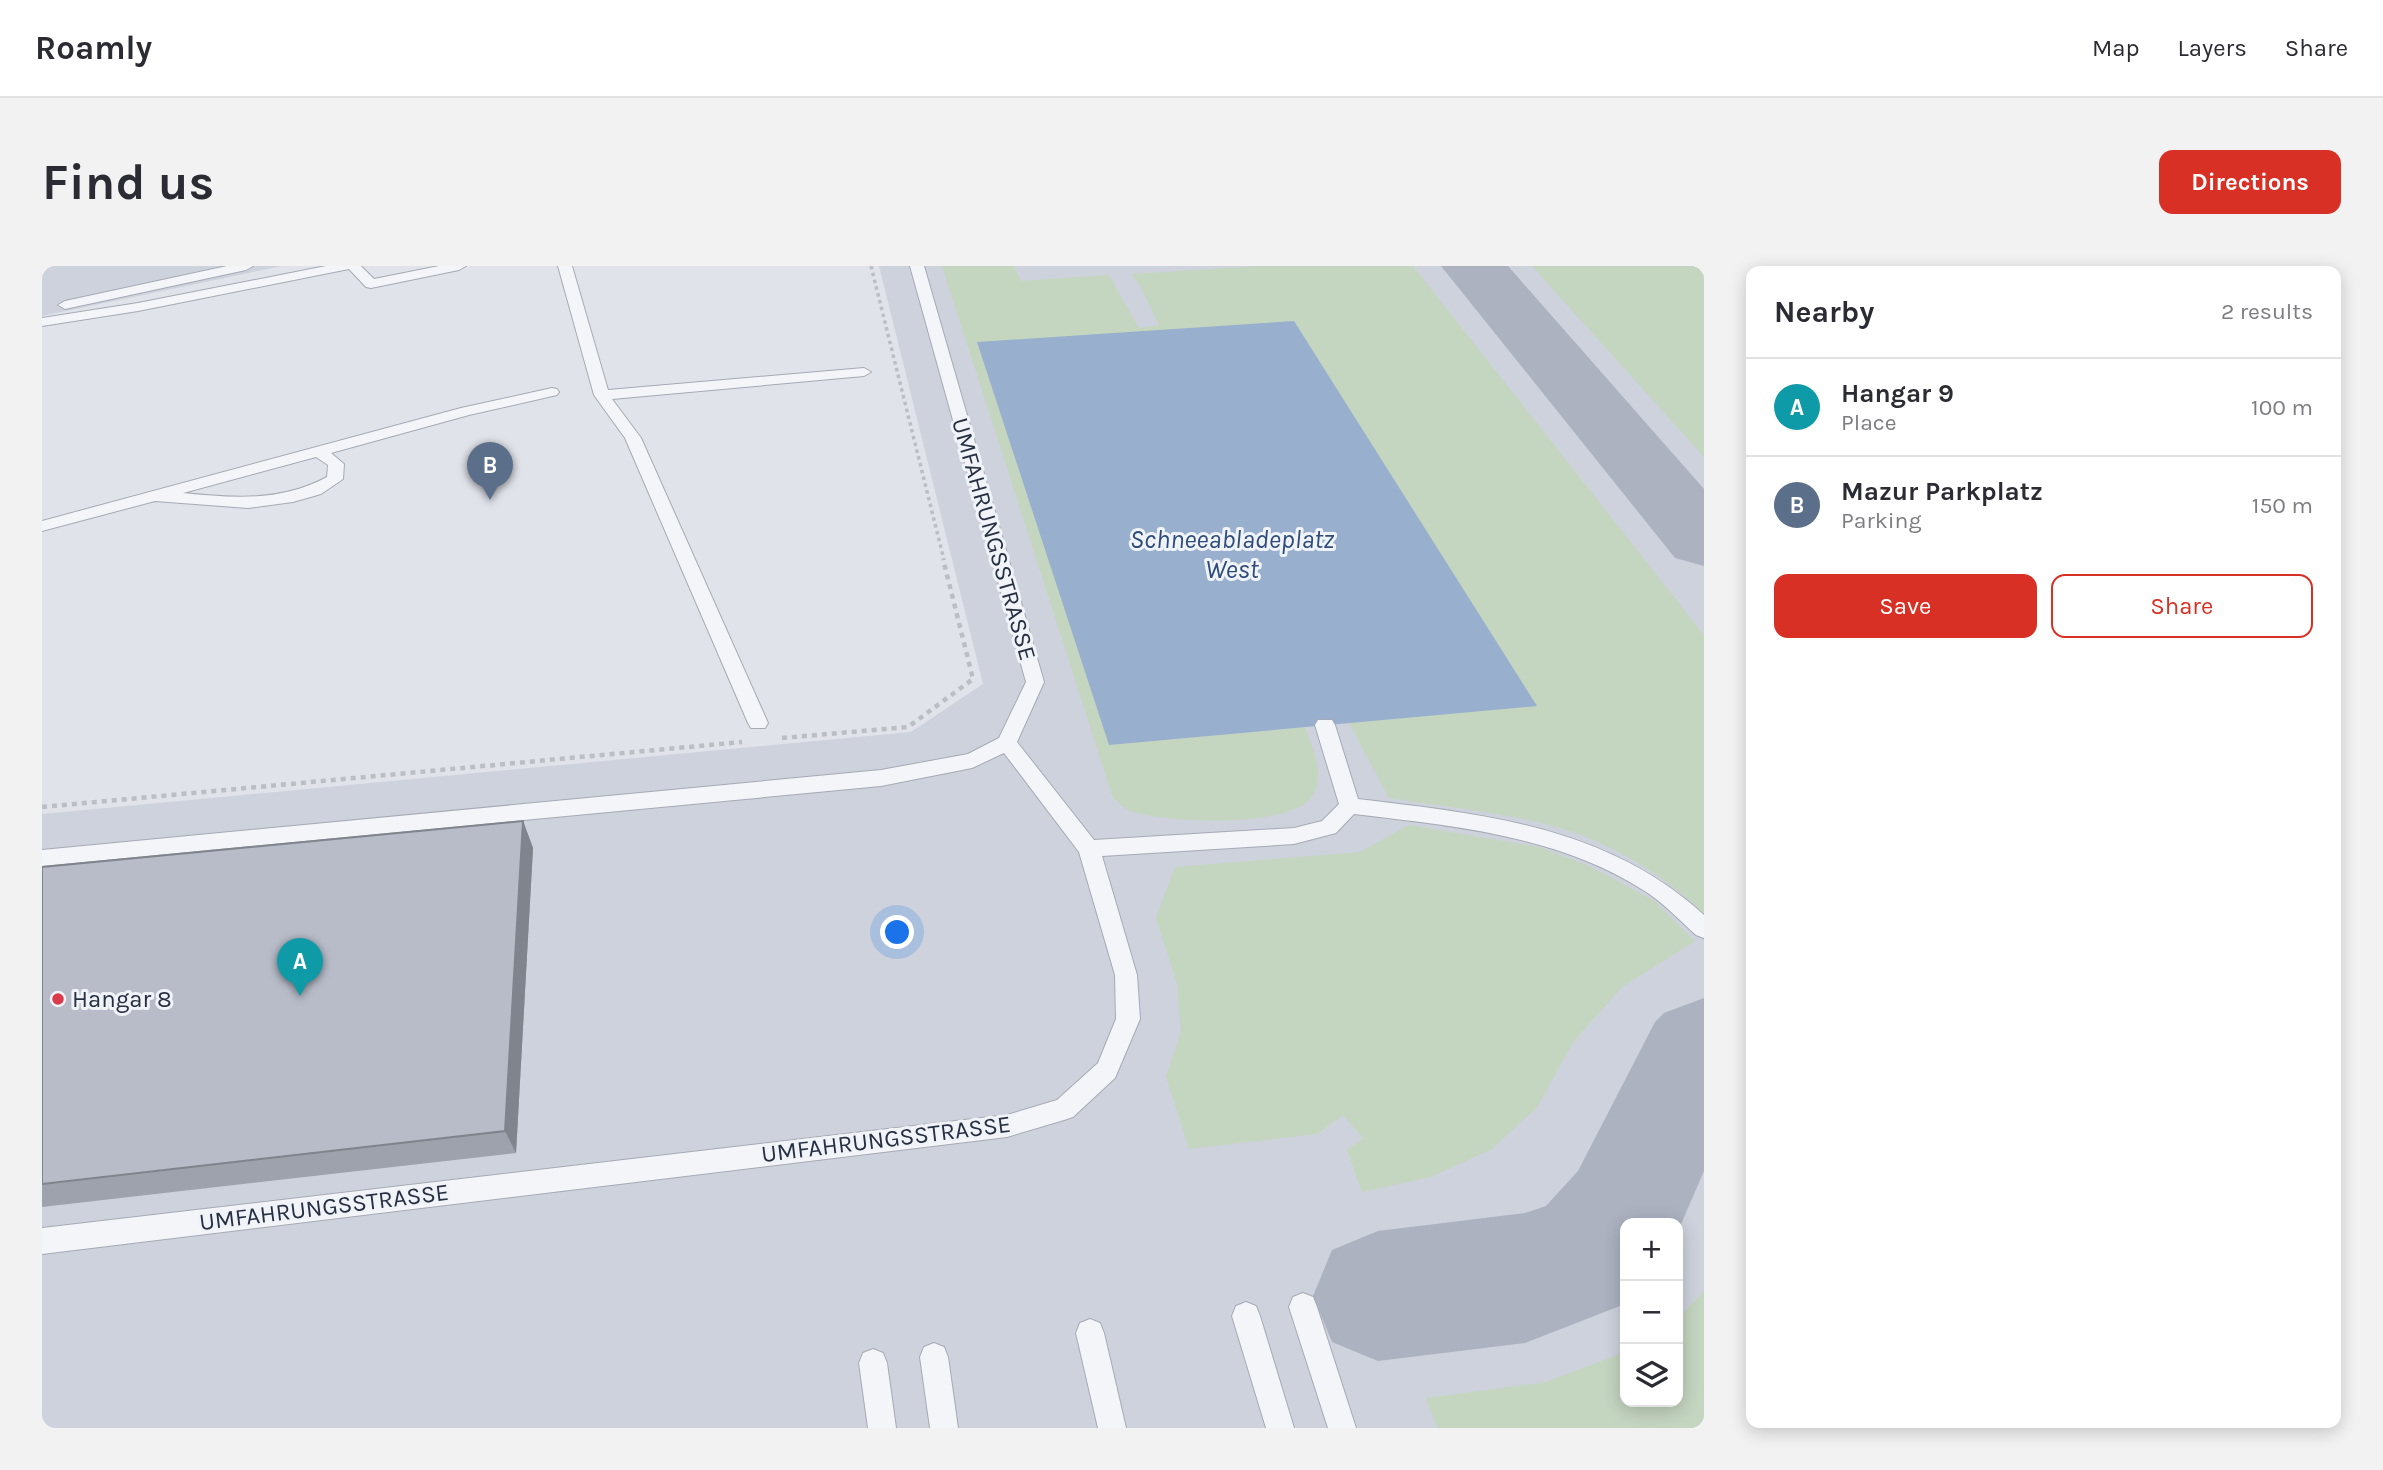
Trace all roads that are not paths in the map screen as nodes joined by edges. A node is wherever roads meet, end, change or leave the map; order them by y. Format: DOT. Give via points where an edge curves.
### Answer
graph roads {
  1 [pos="246,266"];
  2 [pos="346,266"];
  3 [pos="353,266"];
  4 [pos="459,266"];
  5 [pos="565,266"];
  6 [pos="917,266"];
  7 [pos="42,310"];
  8 [pos="42,322"];
  9 [pos="864,372"];
  10 [pos="552,391"];
  11 [pos="601,395"];
  12 [pos="319,451"];
  13 [pos="155,496"];
  14 [pos="42,526"];
  15 [pos="758,723"];
  16 [pos="1325,725"];
  17 [pos="1007,743"];
  18 [pos="1349,806"];
  19 [pos="1089,849"];
  20 [pos="42,858"];
  21 [pos="1704,929"];
  22 [pos="42,1241"];
  23 [pos="1303,1307"];
  24 [pos="1246,1316"];
  25 [pos="1090,1333"];
  26 [pos="934,1357"];
  27 [pos="873,1363"];
  28 [pos="882,1428"];
  29 [pos="944,1428"];
  30 [pos="1112,1428"];
  31 [pos="1280,1428"];
  32 [pos="1342,1428"];
  1 -- 7 [label="lane"];
  2 -- 8 [label="lane"];
  3 -- 4 [label="lane" via="371,284"];
  5 -- 11 [label="lane"];
  6 -- 17 [label="lane, UMFAHRUNGSSTRASSE" via="1035,682"];
  9 -- 11 [label="lane"];
  10 -- 12 [label="lane"];
  11 -- 15 [label="lane" via="633,439"];
  12 -- 13 [label="lane"];
  12 -- 13 [label="lane" via="336,464 335,479 303,496 250,502"];
  13 -- 14 [label="lane"];
  16 -- 18 [label="lane"];
  17 -- 19 [label="lane, UMFAHRUNGSSTRASSE"];
  17 -- 20 [label="lane" via="972,761 881,778"];
  18 -- 19 [label="lane" via="1329,827 1294,836"];
  18 -- 21 [label="lane" via="1536,835 1598,857 1651,884"];
  19 -- 22 [label="lane, UMFAHRUNGSSTRASSE" via="1126,975 1128,1019 1107,1070 1064,1109 1007,1126"];
  23 -- 32 [label="lane"];
  24 -- 31 [label="lane"];
  25 -- 30 [label="lane"];
  26 -- 29 [label="lane"];
  27 -- 28 [label="lane"];
}
